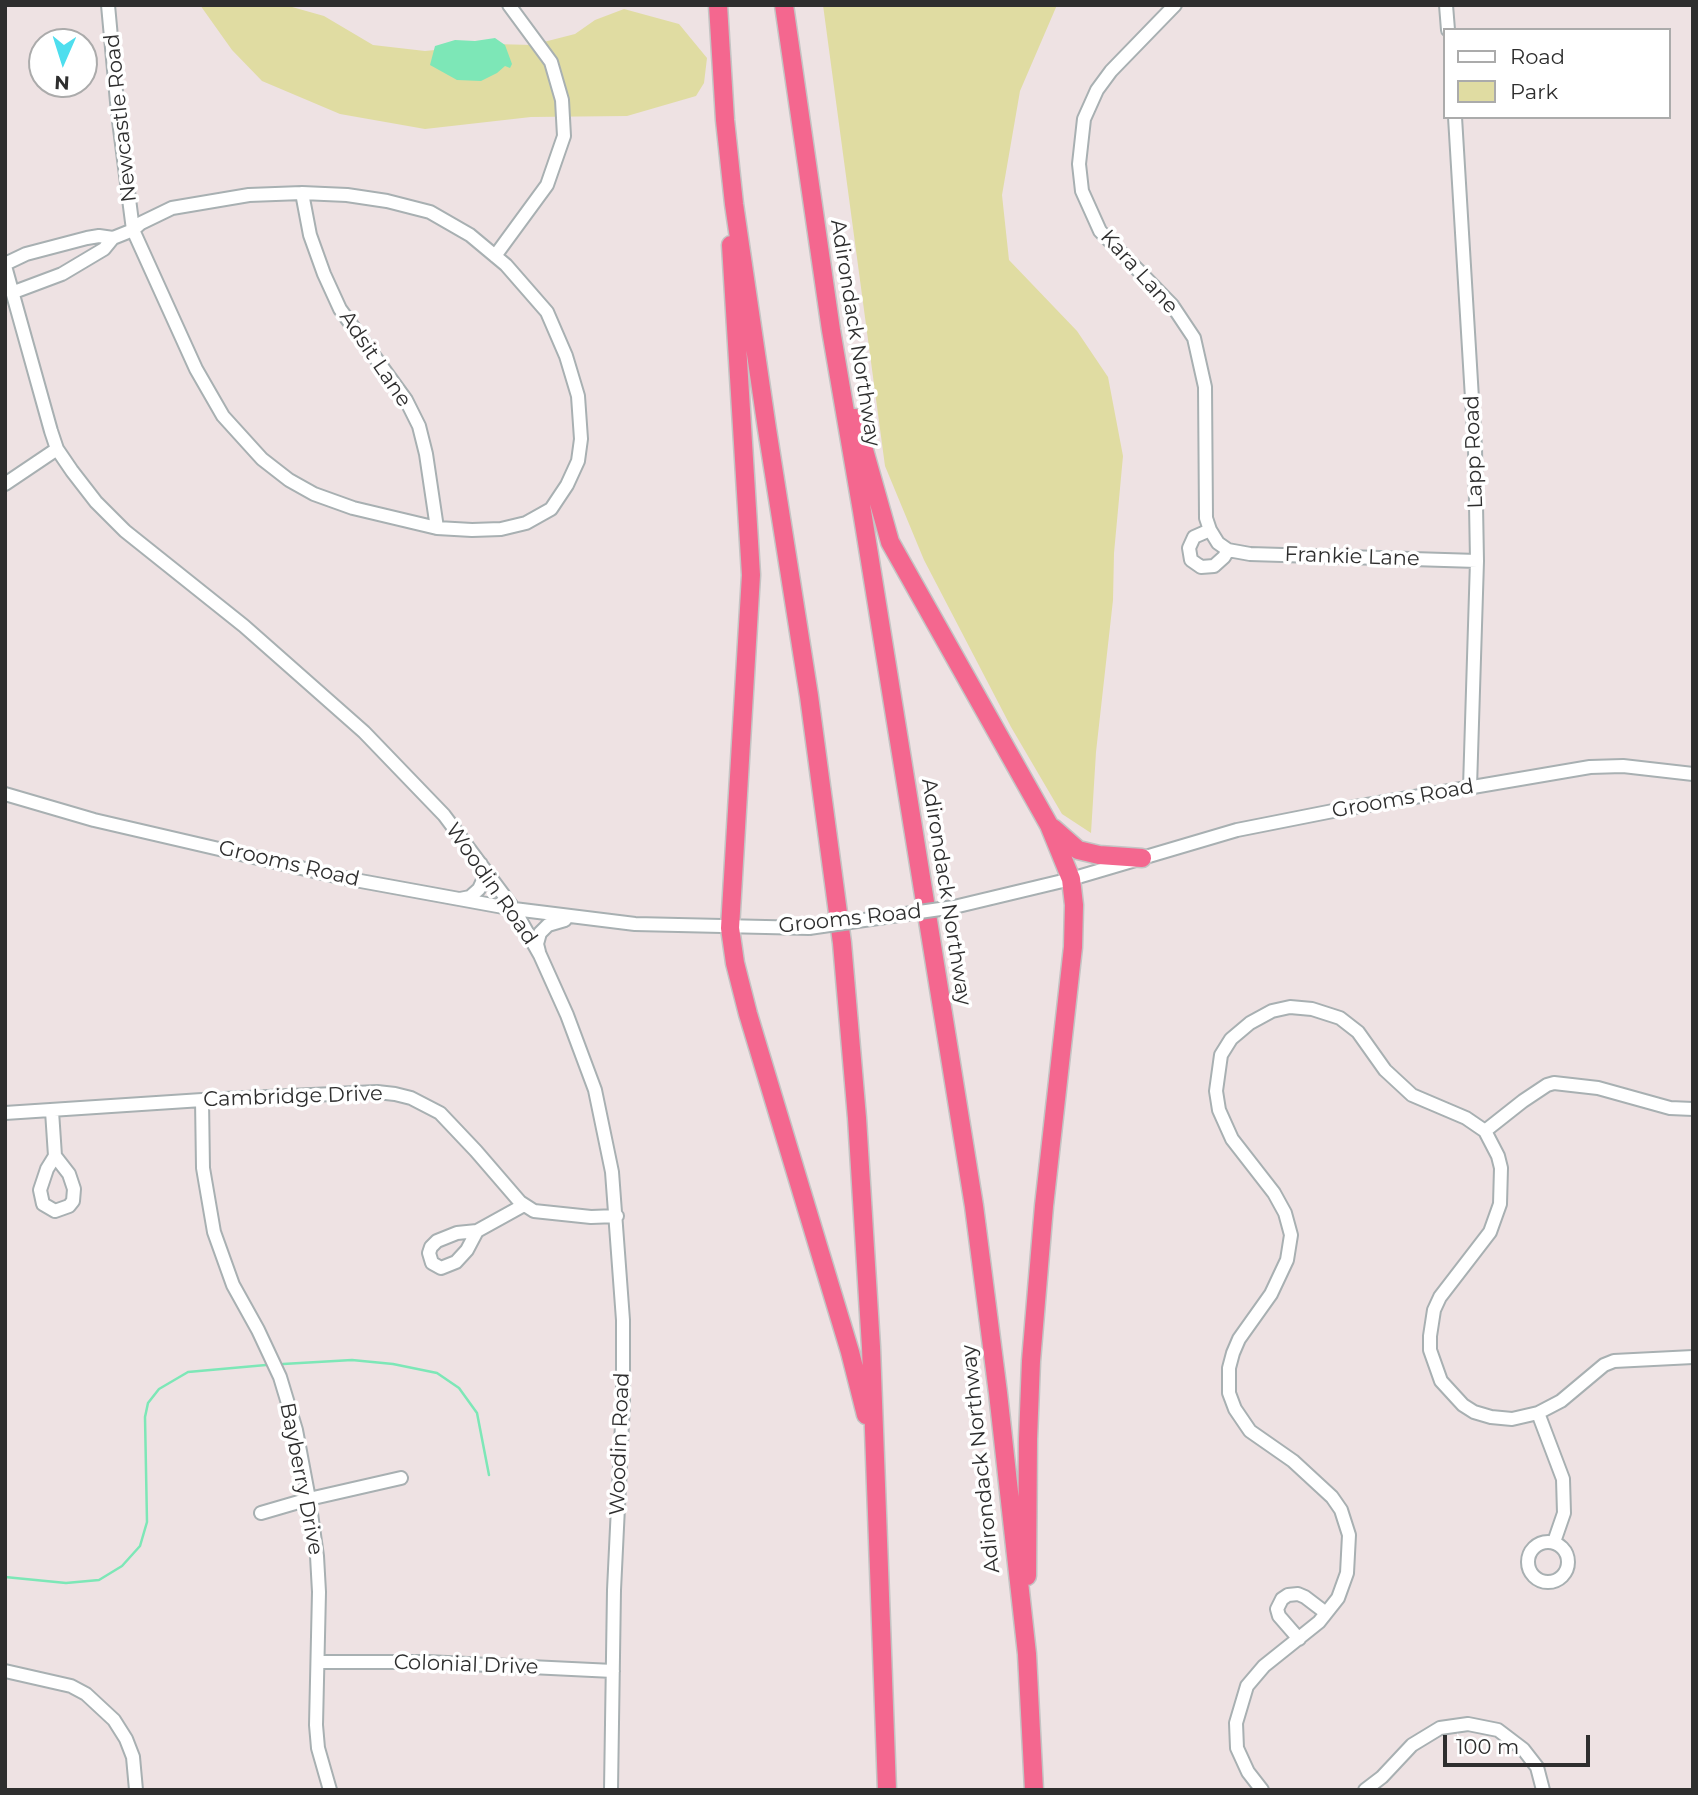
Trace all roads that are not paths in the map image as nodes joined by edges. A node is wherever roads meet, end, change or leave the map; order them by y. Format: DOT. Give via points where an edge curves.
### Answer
graph roads {
  1 [pos="108,5"];
  2 [pos="509,5"];
  3 [pos="718,5"];
  4 [pos="784,5"];
  5 [pos="1175,5"];
  6 [pos="1446,5"];
  7 [pos="1448,28"];
  8 [pos="1455,119"];
  9 [pos="729,158"];
  10 [pos="302,193"];
  11 [pos="133,230"];
  12 [pos="113,238"];
  13 [pos="495,256"];
  14 [pos="5,265"];
  15 [pos="14,292"];
  16 [pos="831,330"];
  17 [pos="57,449"];
  18 [pos="5,484"];
  19 [pos="437,528"];
  20 [pos="1210,530"];
  21 [pos="1228,550"];
  22 [pos="1477,561"];
  23 [pos="1693,774"];
  24 [pos="1470,787"];
  25 [pos="5,794"];
  26 [pos="1049,825"];
  27 [pos="1142,858"];
  28 [pos="481,864"];
  29 [pos="1071,879"];
  30 [pos="457,899"];
  31 [pos="514,909"];
  32 [pos="573,918"];
  33 [pos="730,928"];
  34 [pos="540,956"];
  35 [pos="202,1100"];
  36 [pos="1693,1109"];
  37 [pos="52,1111"];
  38 [pos="5,1113"];
  39 [pos="1485,1131"];
  40 [pos="55,1156"];
  41 [pos="524,1205"];
  42 [pos="617,1216"];
  43 [pos="477,1231"];
  44 [pos="1693,1357"];
  45 [pos="1538,1413"];
  46 [pos="875,1454"];
  47 [pos="401,1478"];
  48 [pos="309,1499"];
  49 [pos="261,1514"];
  50 [pos="1554,1542"];
  51 [pos="1326,1613"];
  52 [pos="1299,1639"];
  53 [pos="1027,1654"];
  54 [pos="318,1662"];
  55 [pos="5,1671"];
  56 [pos="613,1671"];
  57 [pos="136,1790"];
  58 [pos="330,1790"];
  59 [pos="611,1790"];
  60 [pos="887,1790"];
  61 [pos="1034,1790"];
  62 [pos="1262,1790"];
  63 [pos="1365,1790"];
  64 [pos="1543,1790"];
  1 -- 11 [label="street, Newcastle Road"];
  2 -- 13 [label="street" via="551,62 562,100 564,136 547,185"];
  3 -- 9 [label="highway"];
  4 -- 16 [label="highway, Adirondack Northway"];
  5 -- 20 [label="street, Kara Lane" via="1097,90 1081,131 1080,173 1082,191 1100,231 1172,305 1194,338 1205,387 1206,518"];
  6 -- 7 [label="street"];
  8 -- 22 [label="street, Lapp Road" via="1475,448"];
  9 -- 33 [label="highway" via="751,575"];
  9 -- 46 [label="highway" via="842,943 857,1118"];
  10 -- 11 [label="street, Newcastle Road" via="190,204 172,208"];
  10 -- 13 [label="street, Newcastle Road" via="360,197 430,212"];
  10 -- 19 [label="street, Adsit Lane" via="310,235 340,309 406,400 419,426"];
  11 -- 12 [label="street, Newcastle Road"];
  11 -- 19 [label="street, Newcastle Road" via="196,369 223,416 262,459 314,494"];
  12 -- 14 [label="street" via="87,238 26,254"];
  12 -- 15 [label="street" via="104,249 72,268"];
  13 -- 19 [label="street, Newcastle Road" via="547,312 566,356 578,396 578,461 551,509 537,518 501,529"];
  14 -- 15 [label="street, Woodin Road"];
  15 -- 17 [label="street, Woodin Road"];
  16 -- 26 [label="highway" via="890,542"];
  16 -- 53 [label="highway, Adirondack Northway" via="974,1206"];
  17 -- 18 [label="street"];
  17 -- 28 [label="street, Woodin Road" via="96,502 125,531 244,626 364,732 444,815"];
  20 -- 21 [label="street"];
  20 -- 21 [label="street" via="1194,537 1191,560 1208,568 1219,563"];
  21 -- 22 [label="street, Frankie Lane"];
  22 -- 24 [label="street, Lapp Road"];
  23 -- 24 [label="street, Grooms Road" via="1623,766"];
  24 -- 27 [label="street, Grooms Road" via="1255,826"];
  25 -- 30 [label="street, Grooms Road" via="94,820 344,878"];
  26 -- 27 [label="highway" via="1079,850"];
  26 -- 29 [label="highway"];
  27 -- 29 [label="street, Grooms Road"];
  28 -- 30 [label="street" via="484,878 479,888 470,897"];
  28 -- 31 [label="street, Woodin Road"];
  29 -- 33 [label="street, Grooms Road, bridge" via="954,907 809,928"];
  29 -- 53 [label="highway" via="1073,947 1031,1361"];
  30 -- 31 [label="street, Grooms Road"];
  31 -- 32 [label="street, Grooms Road"];
  31 -- 34 [label="street, Woodin Road"];
  32 -- 33 [label="street, Grooms Road"];
  32 -- 34 [label="street" via="544,928 538,938"];
  33 -- 46 [label="highway" via="748,1014 850,1352"];
  34 -- 42 [label="street, Woodin Road" via="568,1015 595,1090"];
  35 -- 37 [label="street, Cambridge Drive"];
  35 -- 41 [label="street, Cambridge Drive" via="377,1092 411,1098 440,1113"];
  35 -- 48 [label="street, Bayberry Drive" via="202,1168 214,1232 233,1285 280,1377"];
  36 -- 39 [label="street" via="1554,1083"];
  37 -- 38 [label="street, Cambridge Drive"];
  37 -- 40 [label="street"];
  39 -- 45 [label="street" via="1498,1156 1500,1204 1490,1232 1440,1297 1432,1320 1430,1350 1441,1381 1474,1412 1512,1419"];
  39 -- 51 [label="street" via="1412,1095 1385,1070 1348,1022 1312,1009 1272,1011 1240,1030 1221,1055 1216,1091 1219,1110 1232,1139 1274,1193 1291,1235 1287,1261 1272,1294 1233,1353 1229,1393 1250,1431 1293,1461 1341,1510 1350,1557 1338,1598"];
  41 -- 42 [label="street" via="549,1214"];
  41 -- 43 [label="street"];
  42 -- 56 [label="street, Woodin Road" via="623,1403"];
  44 -- 45 [label="street" via="1614,1361"];
  45 -- 50 [label="street" via="1563,1479 1564,1513"];
  46 -- 60 [label="highway"];
  47 -- 48 [label="street"];
  48 -- 49 [label="street"];
  48 -- 54 [label="street, Bayberry Drive" via="317,1556"];
  51 -- 52 [label="street"];
  51 -- 52 [label="street" via="1298,1594 1282,1599 1279,1616"];
  52 -- 62 [label="street" via="1247,1686 1236,1723 1237,1748"];
  53 -- 61 [label="highway, Adirondack Northway"];
  54 -- 56 [label="street, Colonial Drive"];
  54 -- 58 [label="street, Bayberry Drive" via="318,1748"];
  55 -- 57 [label="street" via="71,1686 86,1694 114,1720 126,1739 134,1757"];
  56 -- 59 [label="street, Woodin Road"];
  63 -- 64 [label="street" via="1412,1745 1440,1728 1468,1724 1498,1731 1524,1749 1537,1767"];
}
